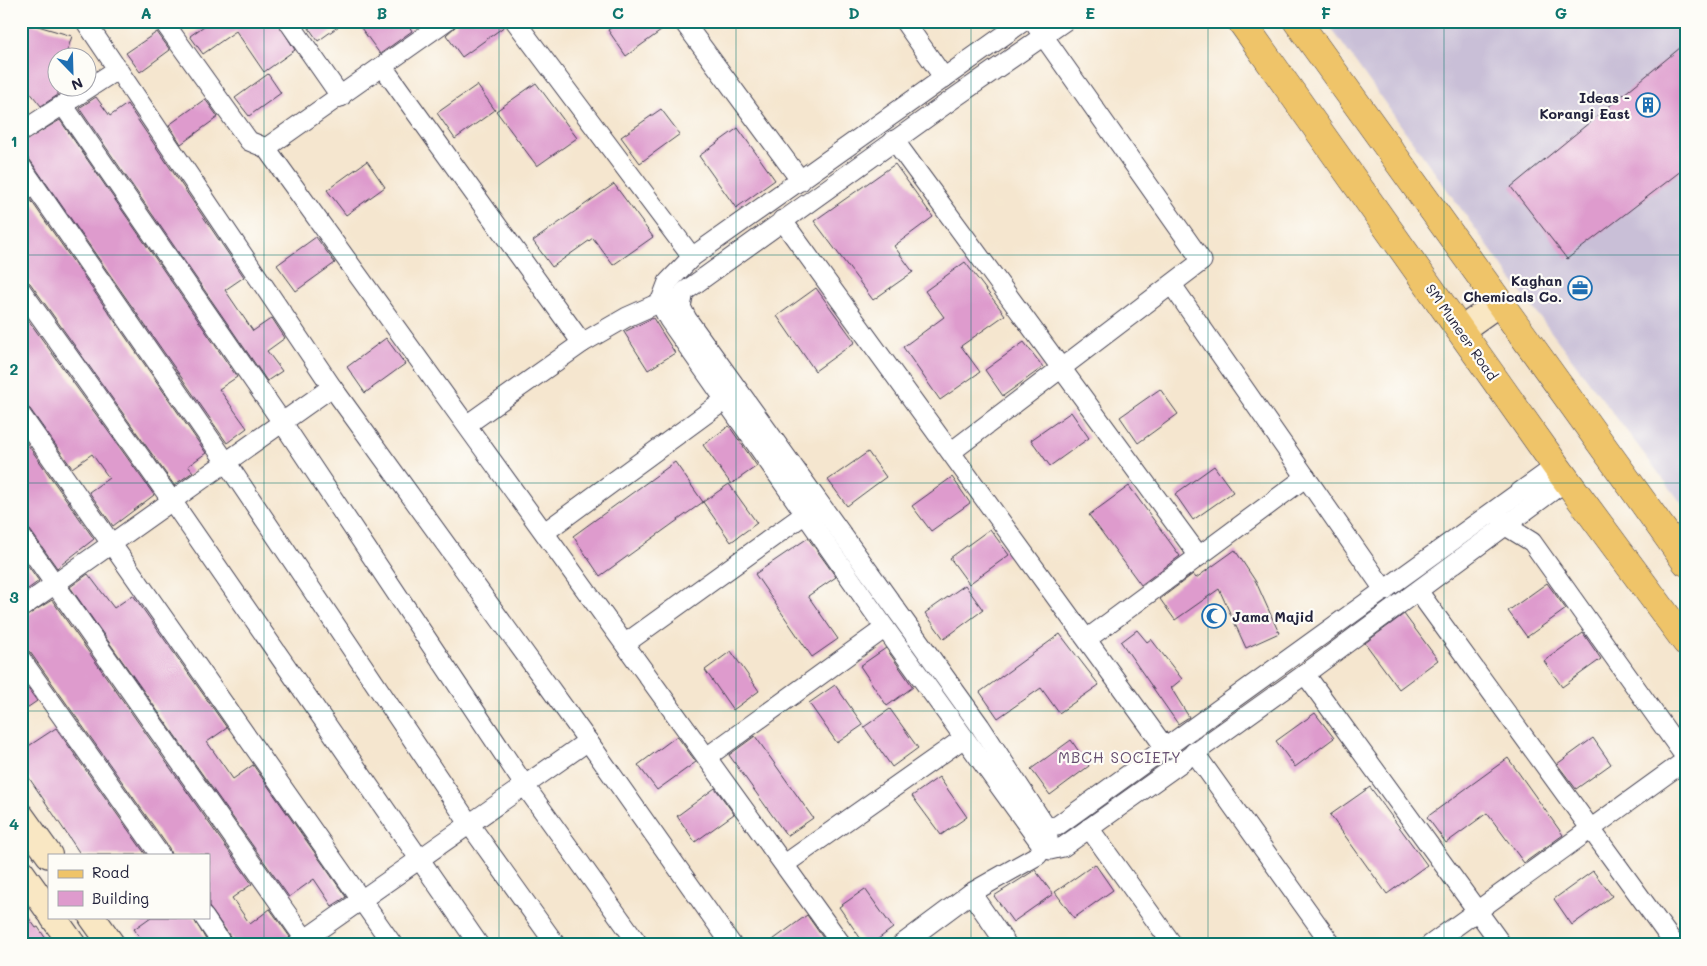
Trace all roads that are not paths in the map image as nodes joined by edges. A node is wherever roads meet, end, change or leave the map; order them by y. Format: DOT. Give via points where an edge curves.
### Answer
graph roads {
  1 [pos="85,21"];
  2 [pos="163,21"];
  3 [pos="288,21"];
  4 [pos="515,21"];
  5 [pos="683,21"];
  6 [pos="904,21"];
  7 [pos="1024,21"];
  8 [pos="1065,21"];
  9 [pos="1241,21"];
  10 [pos="1297,21"];
  11 [pos="435,24"];
  12 [pos="1038,29"];
  13 [pos="383,68"];
  14 [pos="118,69"];
  15 [pos="944,78"];
  16 [pos="341,97"];
  17 [pos="63,105"];
  18 [pos="21,132"];
  19 [pos="894,140"];
  20 [pos="266,148"];
  21 [pos="21,166"];
  22 [pos="801,181"];
  23 [pos="782,220"];
  24 [pos="692,257"];
  25 [pos="1172,285"];
  26 [pos="21,290"];
  27 [pos="684,292"];
  28 [pos="660,303"];
  29 [pos="1499,303"];
  30 [pos="1461,330"];
  31 [pos="582,343"];
  32 [pos="1062,368"];
  33 [pos="332,387"];
  34 [pos="732,395"];
  35 [pos="21,415"];
  36 [pos="282,422"];
  37 [pos="468,424"];
  38 [pos="951,452"];
  39 [pos="226,462"];
  40 [pos="1562,473"];
  41 [pos="1306,477"];
  42 [pos="172,501"];
  43 [pos="1495,509"];
  44 [pos="805,514"];
  45 [pos="1506,526"];
  46 [pos="545,532"];
  47 [pos="21,536"];
  48 [pos="110,542"];
  49 [pos="1199,556"];
  50 [pos="1686,562"];
  51 [pos="54,583"];
  52 [pos="1385,591"];
  53 [pos="1418,591"];
  54 [pos="21,608"];
  55 [pos="885,628"];
  56 [pos="1087,639"];
  57 [pos="1686,642"];
  58 [pos="626,643"];
  59 [pos="21,659"];
  60 [pos="1305,674"];
  61 [pos="964,738"];
  62 [pos="588,741"];
  63 [pos="1166,749"];
  64 [pos="1194,752"];
  65 [pos="707,757"];
  66 [pos="1686,759"];
  67 [pos="524,786"];
  68 [pos="21,816"];
  69 [pos="470,825"];
  70 [pos="1052,828"];
  71 [pos="1089,828"];
  72 [pos="1590,829"];
  73 [pos="1044,848"];
  74 [pos="48,854"];
  75 [pos="159,854"];
  76 [pos="420,860"];
  77 [pos="785,864"];
  78 [pos="21,872"];
  79 [pos="971,893"];
  80 [pos="362,901"];
  81 [pos="48,910"];
  82 [pos="1477,911"];
  83 [pos="54,918"];
  84 [pos="93,918"];
  85 [pos="205,918"];
  86 [pos="304,943"];
  87 [pos="73,945"];
  88 [pos="112,945"];
  89 [pos="223,945"];
  90 [pos="393,945"];
  91 [pos="479,945"];
  92 [pos="556,945"];
  93 [pos="639,945"];
  94 [pos="732,945"];
  95 [pos="842,945"];
  96 [pos="901,945"];
  97 [pos="1007,945"];
  98 [pos="1173,945"];
  99 [pos="1332,945"];
  100 [pos="1430,945"];
  101 [pos="1502,945"];
  102 [pos="1675,945"];
  1 -- 14 [label="street"];
  2 -- 20 [label="street" via="249,141"];
  3 -- 16 [label="street"];
  4 -- 24 [label="street"];
  5 -- 22 [label="street"];
  6 -- 15 [label="street"];
  7 -- 15 [label="street"];
  8 -- 12 [label="street"];
  9 -- 30 [label="main road, SM Muneer Road"];
  10 -- 29 [label="main road"];
  11 -- 13 [label="street"];
  12 -- 19 [label="street"];
  12 -- 25 [label="street" via="1202,261"];
  13 -- 16 [label="street"];
  13 -- 31 [label="street"];
  14 -- 17 [label="street"];
  14 -- 33 [label="street"];
  15 -- 22 [label="street"];
  16 -- 20 [label="street"];
  17 -- 18 [label="street"];
  17 -- 36 [label="street"];
  19 -- 23 [label="street"];
  19 -- 32 [label="street"];
  20 -- 37 [label="street"];
  21 -- 39 [label="street"];
  22 -- 24 [label="street"];
  23 -- 27 [label="street"];
  23 -- 38 [label="street"];
  24 -- 28 [label="street" via="668,282"];
  25 -- 32 [label="street"];
  25 -- 41 [label="street"];
  26 -- 42 [label="street"];
  27 -- 28 [label="street"];
  27 -- 34 [label="street" via="681,307"];
  28 -- 31 [label="street" via="627,317"];
  28 -- 34 [label="street" via="669,320"];
  29 -- 30 [label="main road"];
  29 -- 50 [label="main road"];
  30 -- 40 [label="main road, SM Muneer Road"];
  31 -- 37 [label="street"];
  32 -- 38 [label="street"];
  32 -- 49 [label="street"];
  33 -- 36 [label="street"];
  33 -- 62 [label="street"];
  34 -- 44 [label="street"];
  34 -- 46 [label="street"];
  34 -- 70 [label="street" via="980,726 1046,827"];
  35 -- 48 [label="street"];
  36 -- 39 [label="street"];
  36 -- 67 [label="street"];
  37 -- 46 [label="street"];
  38 -- 56 [label="street"];
  39 -- 42 [label="street"];
  39 -- 69 [label="street"];
  40 -- 43 [label="street"];
  40 -- 45 [label="street"];
  40 -- 57 [label="main road, SM Muneer Road"];
  41 -- 49 [label="street"];
  41 -- 52 [label="street"];
  42 -- 48 [label="street"];
  42 -- 76 [label="street"];
  43 -- 45 [label="street"];
  43 -- 52 [label="street"];
  44 -- 55 [label="street"];
  44 -- 58 [label="street"];
  45 -- 53 [label="street"];
  45 -- 66 [label="street" via="1532,542"];
  46 -- 58 [label="street"];
  47 -- 51 [label="street"];
  48 -- 51 [label="street"];
  48 -- 80 [label="street"];
  49 -- 56 [label="street"];
  51 -- 54 [label="street"];
  51 -- 86 [label="street"];
  52 -- 63 [label="street"];
  53 -- 60 [label="street"];
  53 -- 72 [label="street"];
  55 -- 61 [label="street"];
  55 -- 65 [label="street"];
  56 -- 63 [label="street"];
  58 -- 65 [label="street"];
  59 -- 75 [label="street"];
  60 -- 64 [label="street"];
  60 -- 82 [label="street"];
  61 -- 73 [label="street"];
  61 -- 77 [label="street"];
  62 -- 67 [label="street"];
  62 -- 94 [label="street"];
  63 -- 70 [label="street"];
  64 -- 71 [label="street"];
  64 -- 99 [label="street"];
  65 -- 77 [label="street"];
  66 -- 72 [label="street"];
  67 -- 69 [label="street"];
  67 -- 93 [label="street"];
  68 -- 74 [label="main road"];
  69 -- 76 [label="street"];
  69 -- 92 [label="street"];
  70 -- 73 [label="street"];
  71 -- 73 [label="street" via="1063,847"];
  71 -- 98 [label="street"];
  72 -- 82 [label="street"];
  72 -- 102 [label="street"];
  73 -- 79 [label="street" via="1038,855"];
  76 -- 80 [label="street"];
  76 -- 91 [label="street"];
  77 -- 95 [label="street"];
  78 -- 81 [label="main road"];
  79 -- 96 [label="street"];
  79 -- 97 [label="street"];
  80 -- 86 [label="street"];
  80 -- 90 [label="street"];
  82 -- 100 [label="street"];
  82 -- 101 [label="street"];
  83 -- 87 [label="main road"];
  84 -- 88 [label="main road"];
  85 -- 89 [label="street"];
}
